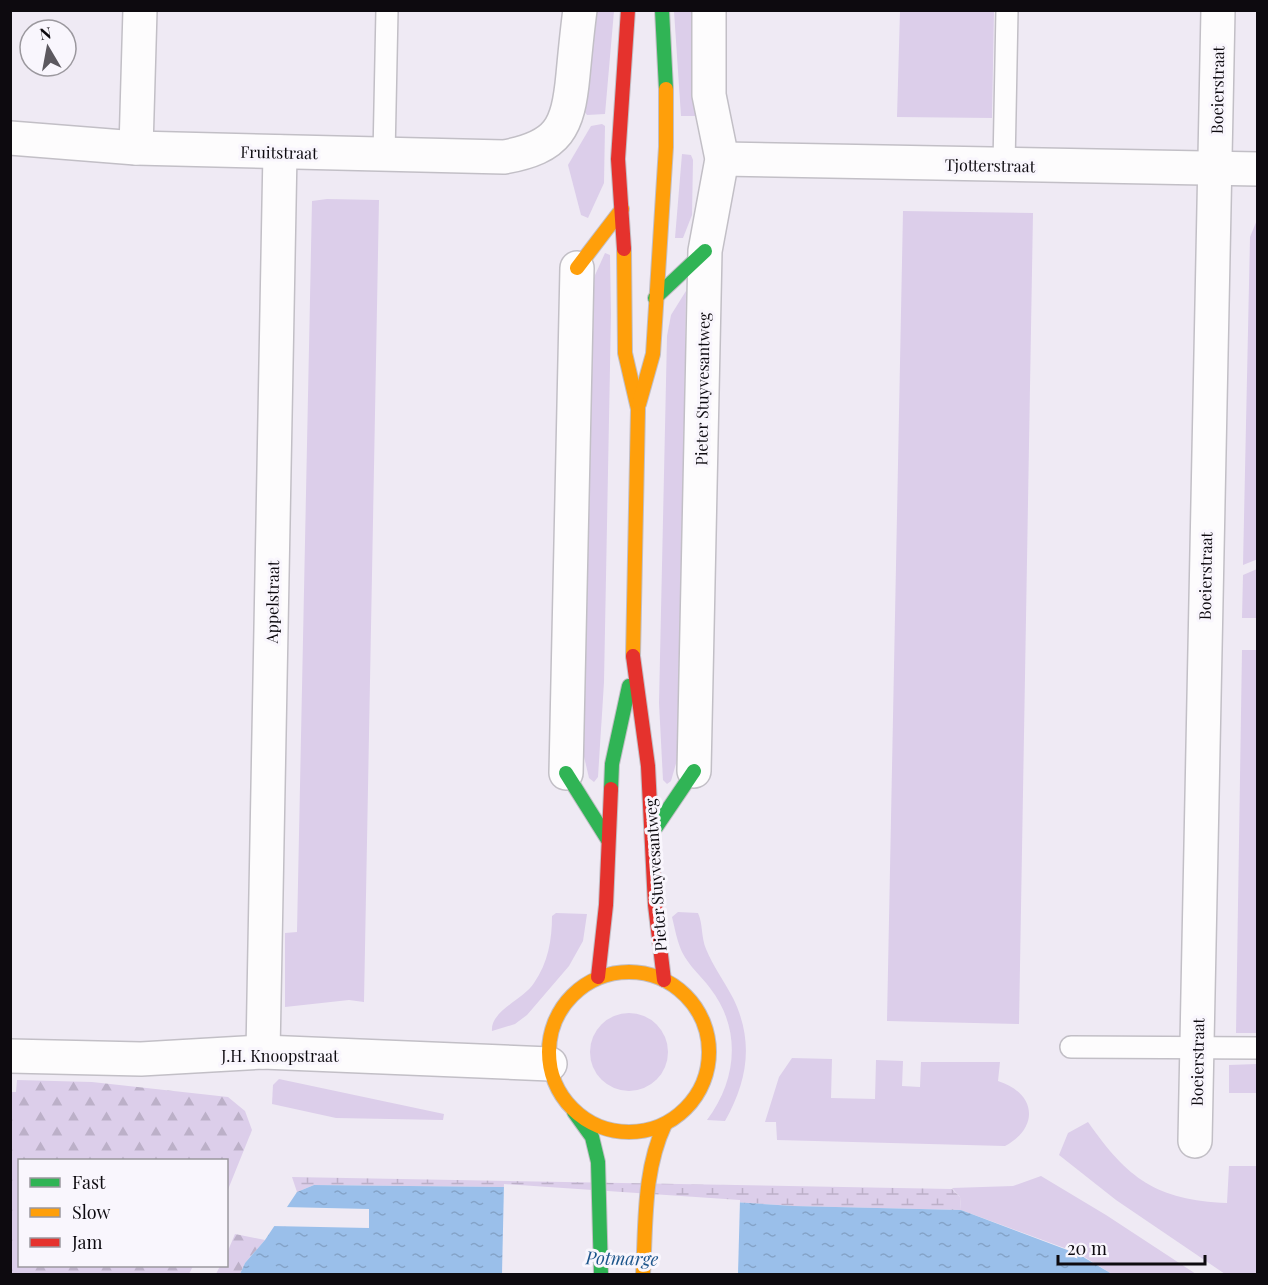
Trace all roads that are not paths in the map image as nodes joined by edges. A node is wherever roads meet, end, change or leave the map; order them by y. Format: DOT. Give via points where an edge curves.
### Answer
graph roads {
  1 [pos="140,10"];
  2 [pos="387,10"];
  3 [pos="580,10"];
  4 [pos="628,10"];
  5 [pos="662,10"];
  6 [pos="709,10"];
  7 [pos="1007,10"];
  8 [pos="1218,10"];
  9 [pos="10,138"];
  10 [pos="136,148"];
  11 [pos="280,152"];
  12 [pos="384,155"];
  13 [pos="722,159"];
  14 [pos="1004,165"];
  15 [pos="1216,168"];
  16 [pos="1257,169"];
  17 [pos="622,209"];
  18 [pos="705,251"];
  19 [pos="577,268"];
  20 [pos="655,298"];
  21 [pos="638,409"];
  22 [pos="633,664"];
  23 [pos="694,771"];
  24 [pos="566,773"];
  25 [pos="652,833"];
  26 [pos="608,840"];
  27 [pos="598,977"];
  28 [pos="664,980"];
  29 [pos="1071,1047"];
  30 [pos="1197,1047"];
  31 [pos="1257,1048"];
  32 [pos="263,1052"];
  33 [pos="10,1056"];
  34 [pos="550,1064"];
  35 [pos="574,1112"];
  36 [pos="665,1124"];
  37 [pos="1195,1142"];
  38 [pos="600,1268"];
  39 [pos="594,1275"];
  40 [pos="643,1275"];
  1 -- 10 [label="street"];
  2 -- 12 [label="lane"];
  3 -- 12 [label="street, Fruitstraat" via="570,109 558,131 545,144 504,157"];
  4 -- 17 [label="main road, Pieter Stuyvesantweg" via="619,131"];
  5 -- 20 [label="main road, Pieter Stuyvesantweg" via="666,147"];
  6 -- 13 [label="street, Pieter Stuyvesantweg" via="710,95"];
  7 -- 14 [label="lane"];
  8 -- 15 [label="street, Boeierstraat"];
  9 -- 10 [label="street, Fruitstraat"];
  10 -- 11 [label="street, Fruitstraat"];
  11 -- 12 [label="street, Fruitstraat"];
  11 -- 32 [label="street, Appelstraat"];
  13 -- 14 [label="street, Tjotterstraat"];
  13 -- 18 [label="street, Pieter Stuyvesantweg"];
  14 -- 15 [label="street, Tjotterstraat"];
  15 -- 16 [label="street, Tjotterstraat"];
  15 -- 30 [label="street, Boeierstraat"];
  17 -- 19 [label="main road"];
  17 -- 21 [label="main road, Pieter Stuyvesantweg" via="625,352"];
  18 -- 20 [label="main road"];
  18 -- 23 [label="street, Pieter Stuyvesantweg"];
  19 -- 24 [label="street"];
  20 -- 21 [label="main road, Pieter Stuyvesantweg" via="653,354"];
  21 -- 22 [label="main road, Pieter Stuyvesantweg"];
  22 -- 25 [label="main road, Pieter Stuyvesantweg" via="648,766"];
  22 -- 26 [label="main road, Pieter Stuyvesantweg" via="612,764"];
  23 -- 25 [label="main road"];
  24 -- 26 [label="main road"];
  25 -- 28 [label="main road, Pieter Stuyvesantweg"];
  26 -- 27 [label="main road, Pieter Stuyvesantweg"];
  27 -- 28 [label="main road" via="627,971"];
  27 -- 34 [label="main road" via="573,993 556,1017 548,1046"];
  28 -- 36 [label="main road" via="691,1000 704,1021 710,1044 708,1068 700,1091 685,1111"];
  29 -- 30 [label="lane"];
  30 -- 31 [label="lane"];
  30 -- 37 [label="street, Boeierstraat"];
  32 -- 33 [label="street, J.H. Knoopstraat" via="141,1059"];
  32 -- 34 [label="street, J.H. Knoopstraat"];
  34 -- 35 [label="main road" via="559,1093"];
  35 -- 36 [label="main road" via="594,1125 618,1132 642,1131"];
  35 -- 38 [label="main road" via="592,1137 598,1162"];
  36 -- 40 [label="main road" via="650,1163"];
  38 -- 39 [label="main road"];
}
